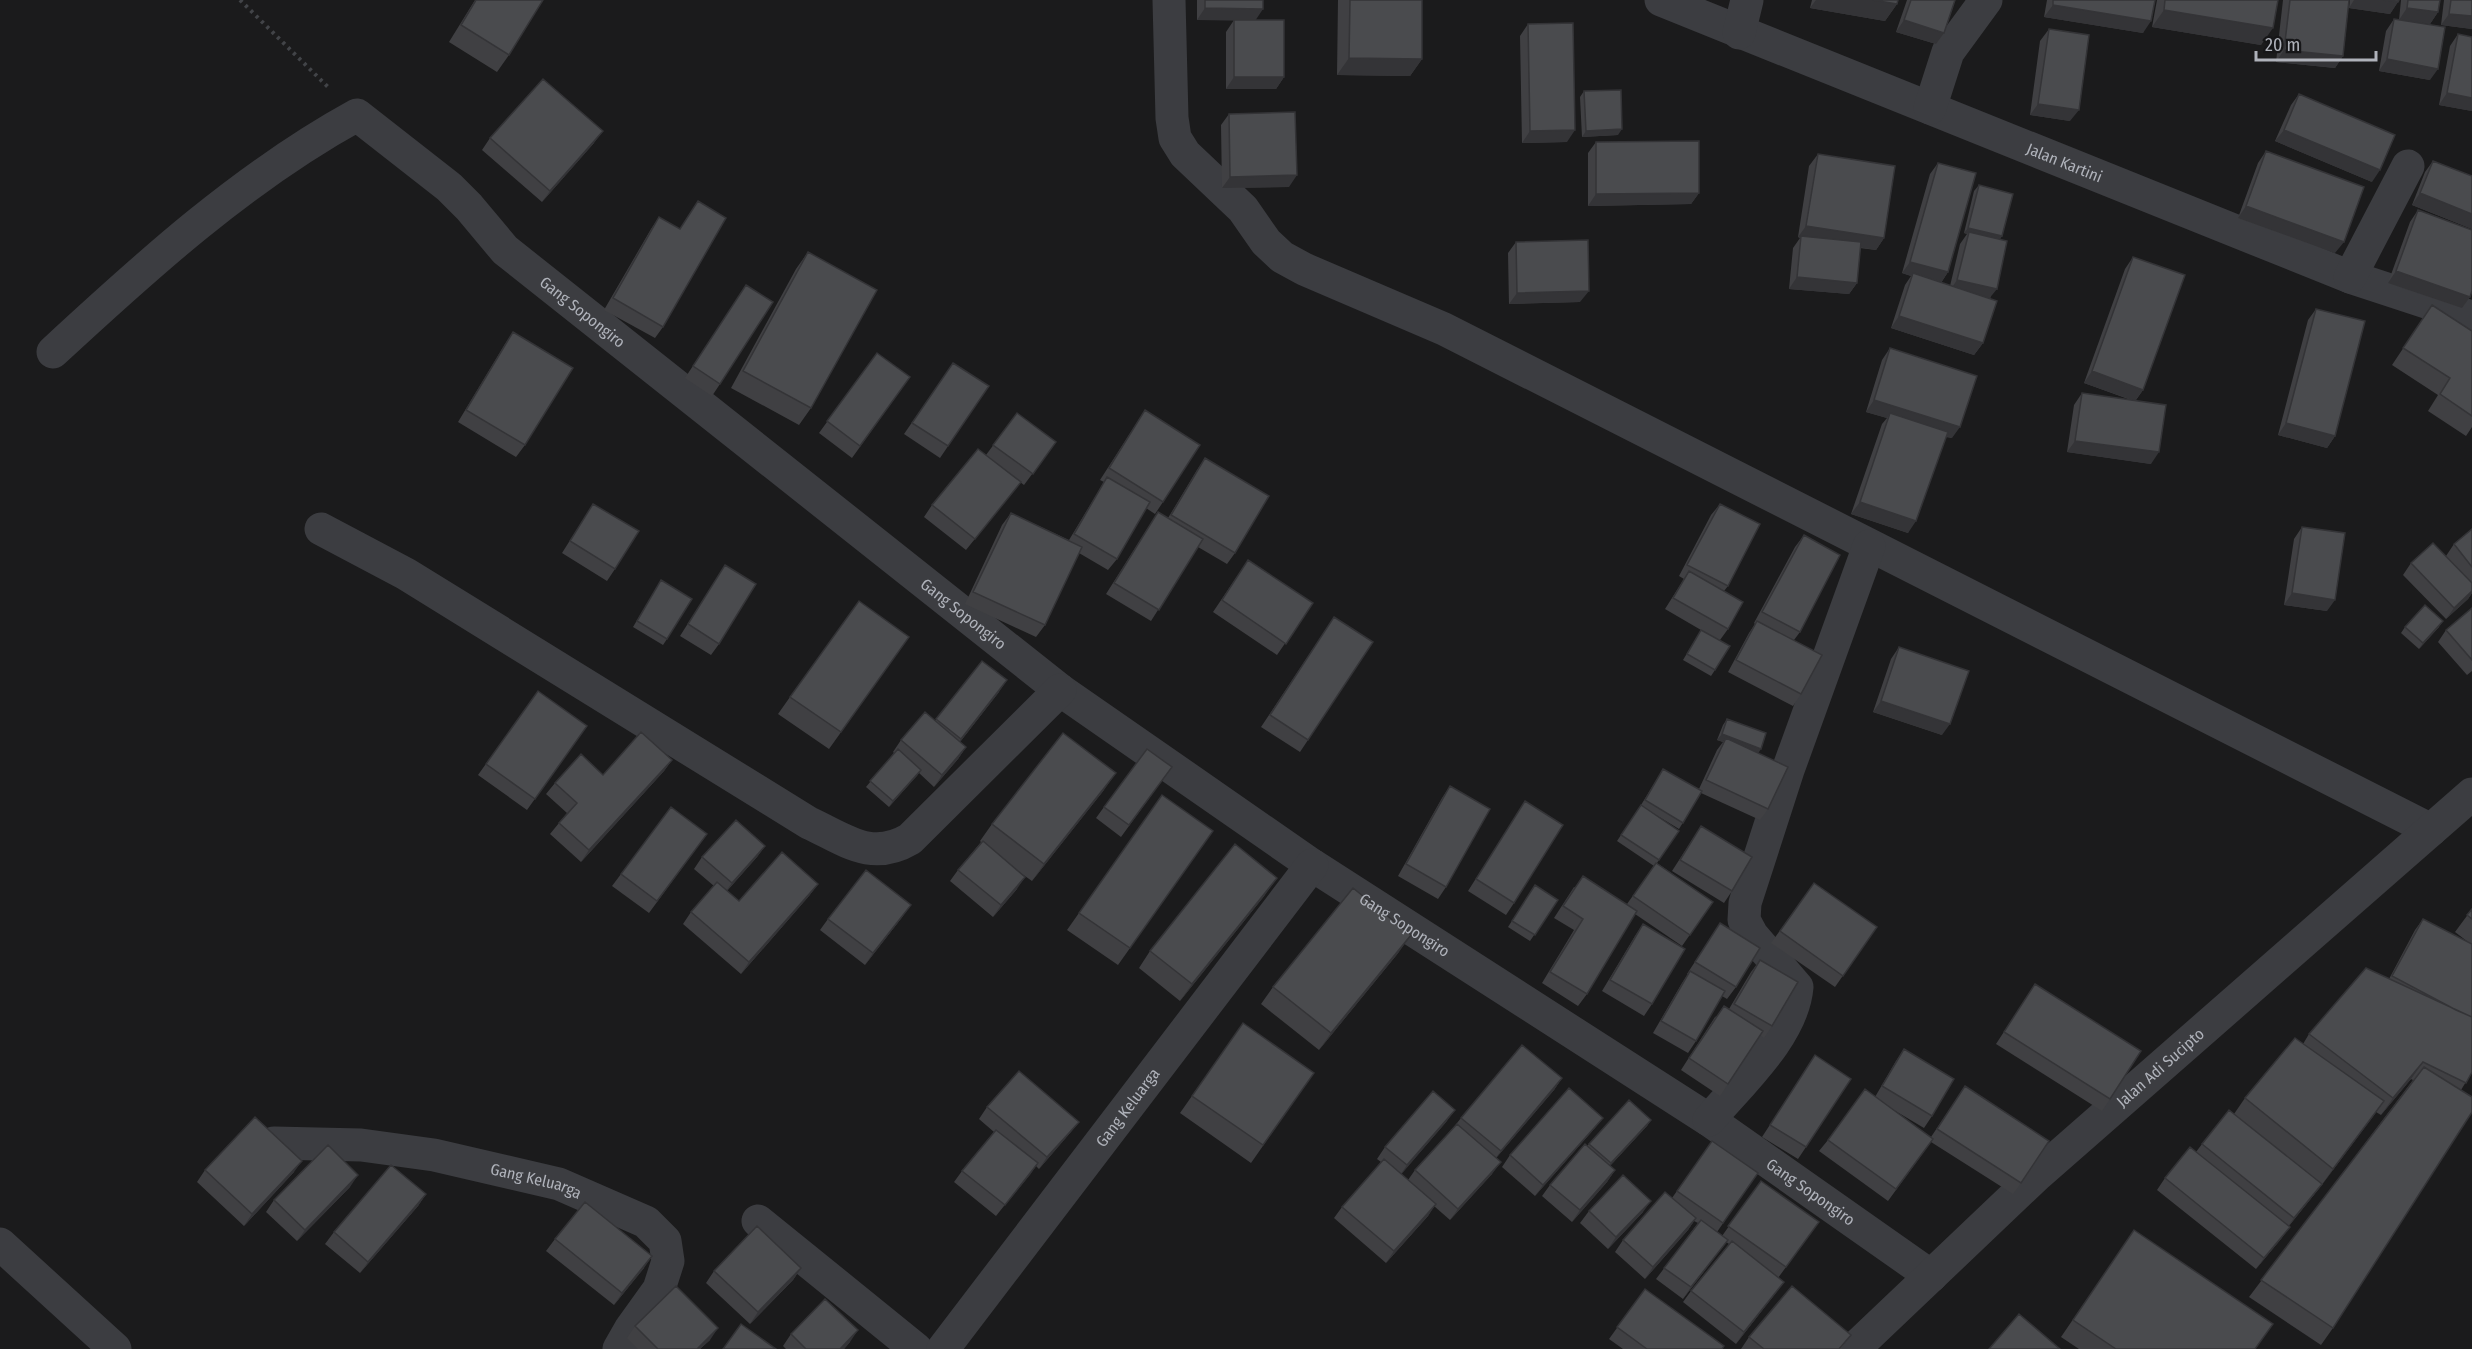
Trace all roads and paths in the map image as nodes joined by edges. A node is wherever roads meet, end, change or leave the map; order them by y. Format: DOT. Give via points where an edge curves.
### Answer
graph roads {
  1 [pos="240,0"];
  2 [pos="1169,0"];
  3 [pos="1661,0"];
  4 [pos="1747,0"];
  5 [pos="1986,0"];
  6 [pos="1739,33"];
  7 [pos="1930,108"];
  8 [pos="357,116"];
  9 [pos="2408,166"];
  10 [pos="2350,277"];
  11 [pos="2472,317"];
  12 [pos="53,352"];
  13 [pos="321,529"];
  14 [pos="1869,546"];
  15 [pos="1060,690"];
  16 [pos="2472,794"];
  17 [pos="2431,830"];
  18 [pos="1312,865"];
  19 [pos="1709,1120"];
  20 [pos="274,1143"];
  21 [pos="758,1221"];
  22 [pos="0,1244"];
  23 [pos="1931,1276"];
  24 [pos="115,1349"];
  25 [pos="619,1349"];
  26 [pos="916,1349"];
  27 [pos="943,1349"];
  28 [pos="1854,1349"];
  1 -- 8 [label="path"];
  2 -- 14 [label="street" via="1175,138 1185,154 1243,209 1282,257 1444,329"];
  3 -- 6 [label="street, Jalan Kartini"];
  4 -- 6 [label="street"];
  5 -- 7 [label="street" via="1948,52"];
  6 -- 7 [label="street, Jalan Kartini"];
  7 -- 10 [label="street, Jalan Kartini"];
  8 -- 12 [label="street" via="315,139 229,199 115,294"];
  8 -- 15 [label="street, Gang Sopongiro" via="449,187 505,250"];
  9 -- 10 [label="street"];
  10 -- 11 [label="street, Jalan Kartini"];
  13 -- 15 [label="street" via="406,574 809,823 861,848 896,848 910,839"];
  14 -- 17 [label="street"];
  14 -- 19 [label="street" via="1788,770 1745,903 1744,920 1752,935 1797,987 1795,1003 1787,1024"];
  15 -- 18 [label="street, Gang Sopongiro"];
  16 -- 17 [label="street, Jalan Adi Sucipto"];
  17 -- 23 [label="street, Jalan Adi Sucipto" via="2037,1175"];
  18 -- 19 [label="street, Gang Sopongiro"];
  18 -- 27 [label="street, Gang Keluarga"];
  19 -- 23 [label="street, Gang Sopongiro"];
  20 -- 25 [label="street, Gang Keluarga" via="361,1145 434,1155 559,1184 646,1222 665,1241 668,1261 658,1288"];
  21 -- 26 [label="street"];
  22 -- 24 [label="street"];
  23 -- 28 [label="street, Jalan Adi Sucipto"];
}
